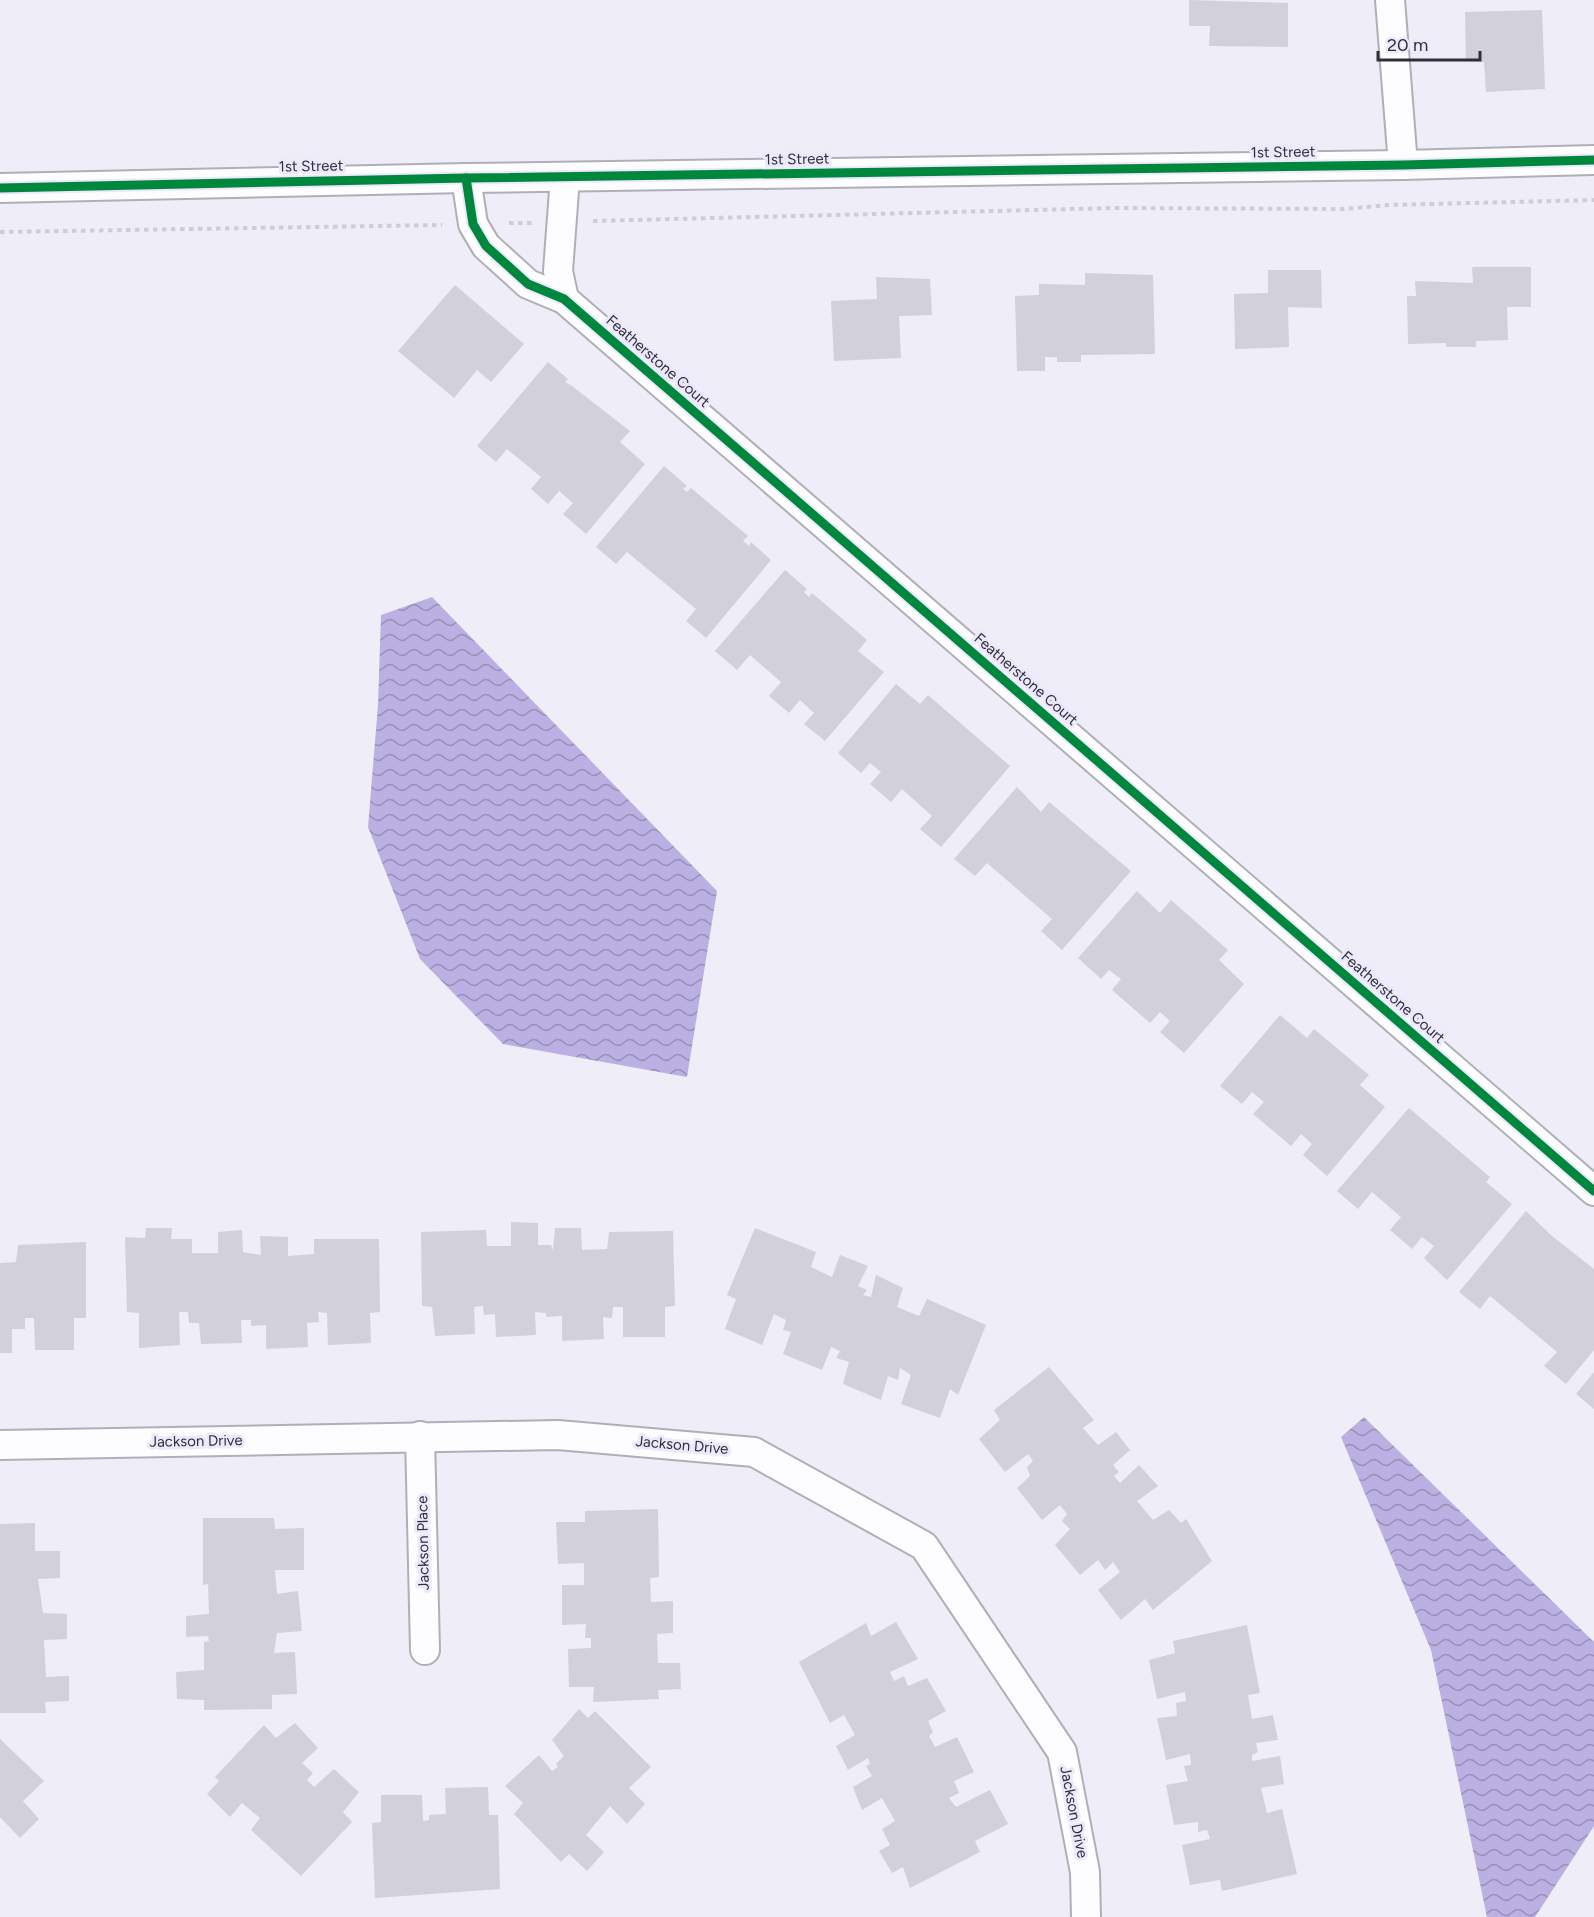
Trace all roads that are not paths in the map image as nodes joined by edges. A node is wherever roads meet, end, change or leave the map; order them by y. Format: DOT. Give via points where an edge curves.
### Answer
graph roads {
  1 [pos="1390,0"];
  2 [pos="1594,160"];
  3 [pos="1403,165"];
  4 [pos="565,177"];
  5 [pos="466,178"];
  6 [pos="0,188"];
  7 [pos="564,299"];
  8 [pos="1594,1191"];
  9 [pos="420,1437"];
  10 [pos="0,1445"];
  11 [pos="425,1650"];
  12 [pos="1086,1917"];
  1 -- 3 [label="street"];
  2 -- 3 [label="street, 1st Street"];
  3 -- 4 [label="street, 1st Street"];
  4 -- 5 [label="street, 1st Street"];
  4 -- 7 [label="street" via="558,271"];
  5 -- 6 [label="street, 1st Street"];
  5 -- 7 [label="street, Featherstone Court" via="473,224 486,246 528,284"];
  7 -- 8 [label="street, Featherstone Court"];
  9 -- 10 [label="street, Jackson Drive"];
  9 -- 11 [label="street, Jackson Place"];
  9 -- 12 [label="street, Jackson Drive" via="558,1435 754,1452 924,1546 1062,1752 1085,1872"];
}
